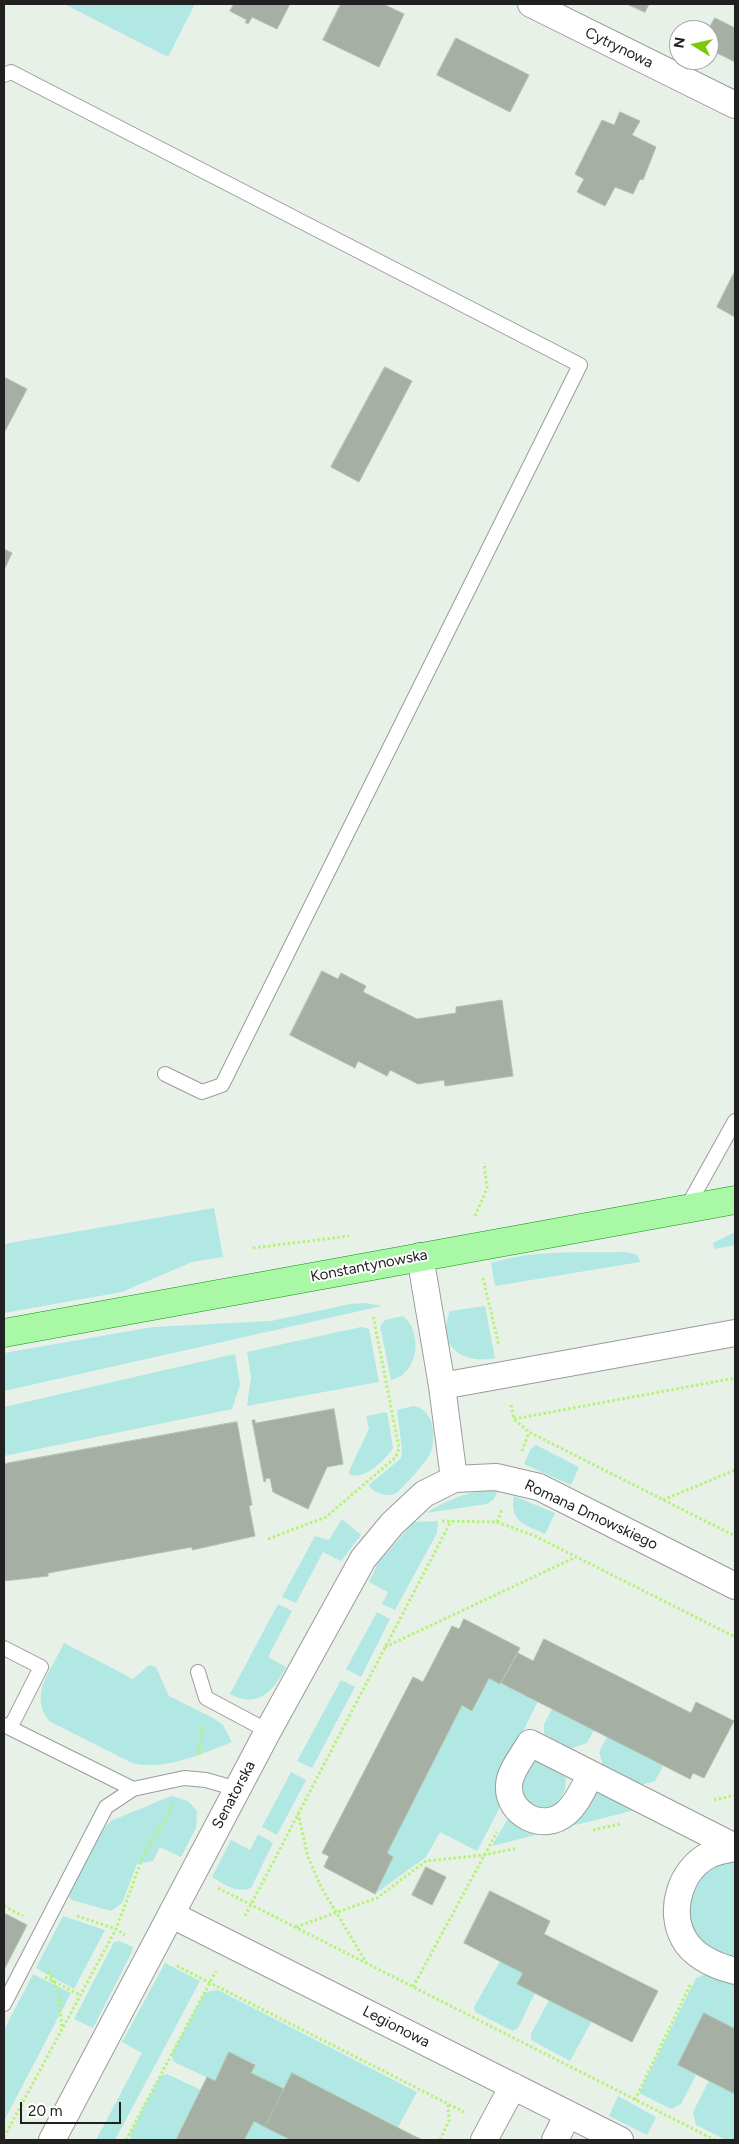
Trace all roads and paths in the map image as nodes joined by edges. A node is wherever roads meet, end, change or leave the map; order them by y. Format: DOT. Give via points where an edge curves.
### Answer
graph roads {
  1 [pos="531,4"];
  2 [pos="4,75"];
  3 [pos="735,105"];
  4 [pos="165,1074"];
  5 [pos="735,1121"];
  6 [pos="484,1163"];
  7 [pos="735,1200"];
  8 [pos="686,1209"];
  9 [pos="473,1221"];
  10 [pos="420,1256"];
  11 [pos="373,1315"];
  12 [pos="4,1333"];
  13 [pos="735,1333"];
  14 [pos="735,1378"];
  15 [pos="442,1386"];
  16 [pos="514,1419"];
  17 [pos="529,1432"];
  18 [pos="735,1470"];
  19 [pos="454,1479"];
  20 [pos="663,1500"];
  21 [pos="451,1521"];
  22 [pos="392,1524"];
  23 [pos="735,1536"];
  24 [pos="268,1540"];
  25 [pos="577,1557"];
  26 [pos="735,1586"];
  27 [pos="735,1637"];
  28 [pos="385,1647"];
  29 [pos="4,1648"];
  30 [pos="198,1672"];
  31 [pos="206,1698"];
  32 [pos="7,1726"];
  33 [pos="268,1731"];
  34 [pos="199,1756"];
  35 [pos="591,1774"];
  36 [pos="133,1789"];
  37 [pos="237,1789"];
  38 [pos="735,1795"];
  39 [pos="513,1804"];
  40 [pos="174,1805"];
  41 [pos="298,1813"];
  42 [pos="668,1813"];
  43 [pos="590,1831"];
  44 [pos="523,1846"];
  45 [pos="735,1847"];
  46 [pos="484,1855"];
  47 [pos="192,1875"];
  48 [pos="251,1905"];
  49 [pos="336,1912"];
  50 [pos="172,1914"];
  51 [pos="296,1927"];
  52 [pos="116,1929"];
  53 [pos="36,1941"];
  54 [pos="231,1944"];
  55 [pos="152,1953"];
  56 [pos="703,1959"];
  57 [pos="366,1963"];
  58 [pos="735,1971"];
  59 [pos="42,1976"];
  60 [pos="53,1981"];
  61 [pos="210,1983"];
  62 [pos="413,1987"];
  63 [pos="80,1995"];
  64 [pos="4,2004"];
  65 [pos="62,2028"];
  66 [pos="513,2086"];
  67 [pos="635,2100"];
  68 [pos="448,2104"];
  69 [pos="568,2114"];
  70 [pos="488,2133"];
  71 [pos="4,2137"];
  72 [pos="52,2140"];
  73 [pos="126,2140"];
  74 [pos="440,2140"];
  75 [pos="555,2140"];
  76 [pos="620,2140"];
  77 [pos="715,2140"];
  1 -- 3 [label="street, Cytrynowa"];
  2 -- 4 [label="lane" via="12,72 580,365 222,1085 202,1092"];
  5 -- 8 [label="lane"];
  6 -- 9 [label="path" via="487,1188"];
  7 -- 8 [label="main road, Konstantynowska"];
  8 -- 10 [label="main road, Konstantynowska"];
  10 -- 12 [label="main road, Konstantynowska"];
  10 -- 15 [label="street"];
  11 -- 24 [label="path" via="399,1448 396,1456 326,1518"];
  13 -- 15 [label="street"];
  14 -- 16 [label="path"];
  15 -- 19 [label="street"];
  17 -- 20 [label="path"];
  18 -- 20 [label="path"];
  19 -- 22 [label="street, Senatorska" via="424,1494"];
  19 -- 26 [label="street, Romana Dmowskiego" via="496,1477 539,1487"];
  20 -- 23 [label="path"];
  21 -- 22 [label="path"];
  21 -- 25 [label="path" via="497,1522"];
  21 -- 28 [label="path"];
  22 -- 33 [label="street, Senatorska" via="363,1559"];
  25 -- 27 [label="path"];
  25 -- 28 [label="path"];
  28 -- 41 [label="path"];
  29 -- 32 [label="lane" via="41,1667"];
  30 -- 31 [label="lane"];
  31 -- 33 [label="lane"];
  31 -- 34 [label="path"];
  32 -- 36 [label="lane"];
  33 -- 37 [label="street, Senatorska"];
  35 -- 39 [label="street" via="573,1806 555,1820 531,1820"];
  35 -- 39 [label="street" via="530,1744 509,1783"];
  35 -- 42 [label="street"];
  36 -- 37 [label="lane" via="184,1778 206,1780"];
  36 -- 53 [label="lane" via="106,1807"];
  37 -- 47 [label="street, Senatorska"];
  38 -- 42 [label="path"];
  39 -- 46 [label="path"];
  40 -- 52 [label="path" via="144,1854"];
  41 -- 48 [label="path"];
  41 -- 49 [label="path" via="308,1857"];
  42 -- 43 [label="path"];
  42 -- 45 [label="street"];
  44 -- 46 [label="path"];
  45 -- 56 [label="street" via="709,1855 688,1872 679,1893 676,1915 684,1940"];
  46 -- 49 [label="path" via="426,1861 376,1898"];
  46 -- 62 [label="path"];
  47 -- 48 [label="path"];
  47 -- 50 [label="street, Senatorska"];
  48 -- 51 [label="path"];
  48 -- 54 [label="path"];
  49 -- 51 [label="path"];
  49 -- 57 [label="path"];
  50 -- 54 [label="street, Legionowa"];
  50 -- 55 [label="street, Senatorska"];
  51 -- 57 [label="path"];
  52 -- 55 [label="path"];
  52 -- 63 [label="path"];
  53 -- 60 [label="path"];
  53 -- 64 [label="lane"];
  54 -- 61 [label="path"];
  54 -- 66 [label="street, Legionowa"];
  55 -- 61 [label="path"];
  55 -- 72 [label="street, Senatorska"];
  56 -- 58 [label="street"];
  56 -- 67 [label="path"];
  57 -- 62 [label="path"];
  59 -- 60 [label="path"];
  60 -- 63 [label="path"];
  60 -- 65 [label="path" via="59,1996"];
  61 -- 68 [label="path"];
  61 -- 73 [label="path"];
  62 -- 67 [label="path"];
  63 -- 65 [label="path"];
  65 -- 71 [label="path"];
  66 -- 69 [label="street, Legionowa"];
  66 -- 70 [label="street"];
  67 -- 77 [label="path"];
  68 -- 70 [label="path"];
  68 -- 74 [label="path" via="449,2121"];
  69 -- 75 [label="street"];
  69 -- 76 [label="street, Legionowa"];
}
